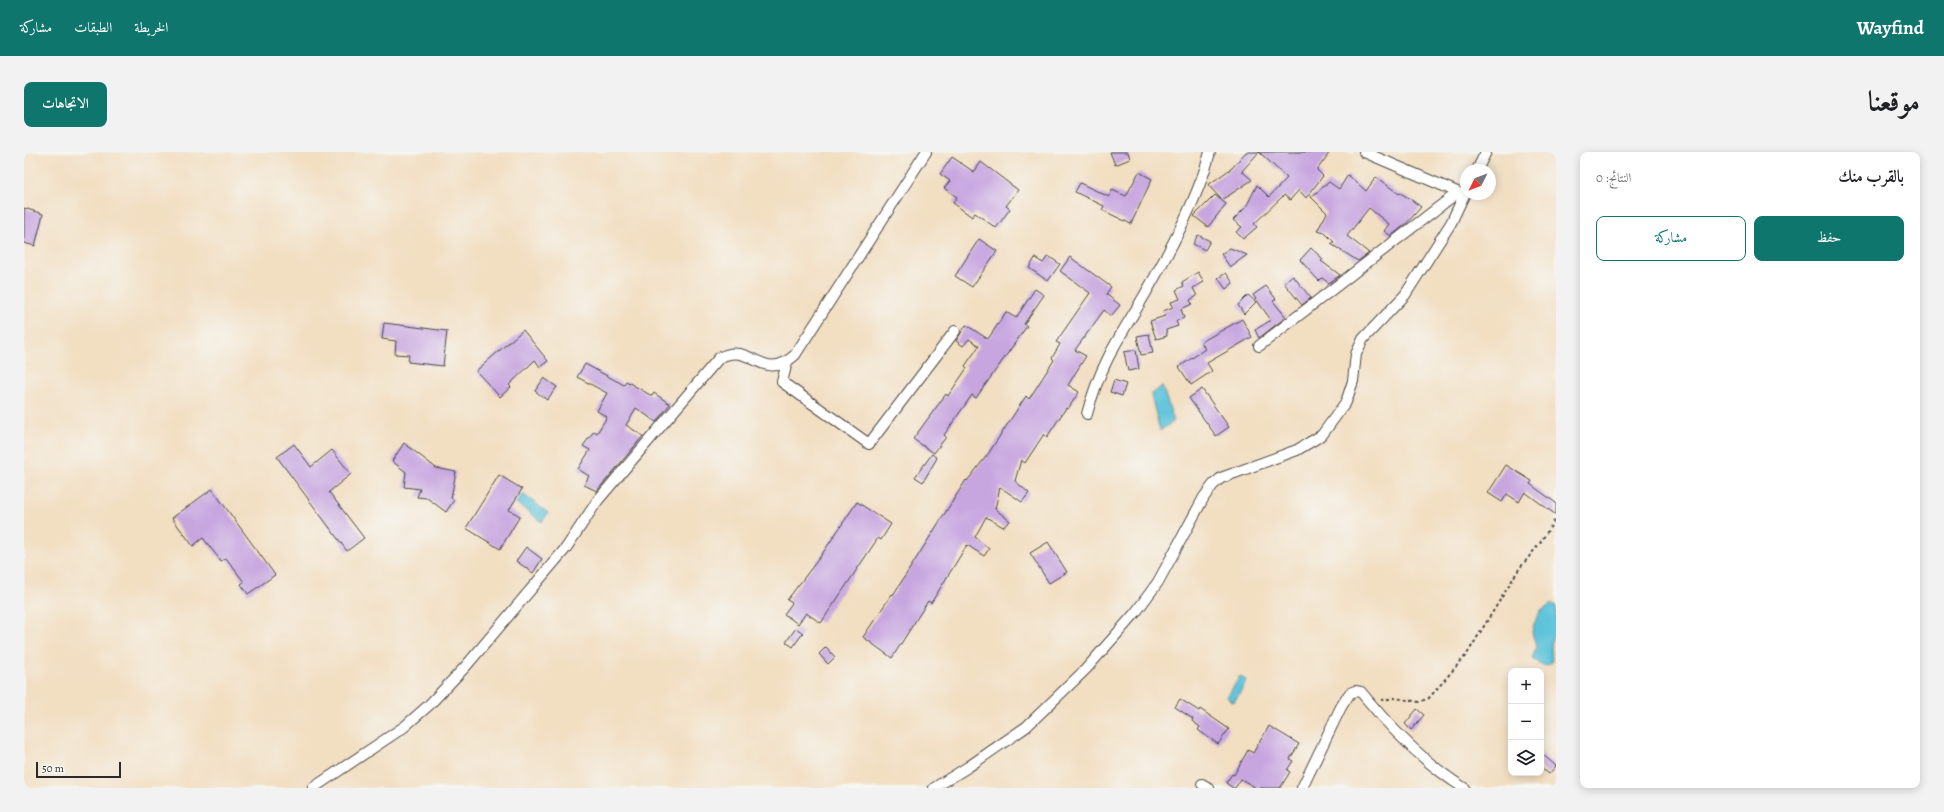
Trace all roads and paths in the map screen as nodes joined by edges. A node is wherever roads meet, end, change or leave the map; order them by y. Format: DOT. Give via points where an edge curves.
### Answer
graph roads {
  1 [pos="926,152"];
  2 [pos="1210,152"];
  3 [pos="1364,152"];
  4 [pos="1486,152"];
  5 [pos="1480,164"];
  6 [pos="1460,192"];
  7 [pos="1460,195"];
  8 [pos="1460,199"];
  9 [pos="955,331"];
  10 [pos="1259,346"];
  11 [pos="787,362"];
  12 [pos="1087,414"];
  13 [pos="1556,518"];
  14 [pos="1370,703"];
  15 [pos="313,788"];
  16 [pos="934,788"];
  17 [pos="1302,788"];
  18 [pos="1464,788"];
  1 -- 11 [label="street" via="795,355"];
  2 -- 12 [label="street" via="1200,183 1163,261 1105,361"];
  3 -- 6 [label="street"];
  4 -- 5 [label="street"];
  7 -- 10 [label="street"];
  8 -- 16 [label="street" via="1454,218 1405,295 1363,339 1356,354 1353,381 1346,402 1322,435 1297,450 1232,473 1213,485 1158,582 1136,612 1086,669 1026,727"];
  9 -- 11 [label="street" via="869,444 782,382"];
  11 -- 15 [label="street" via="775,367 736,353 728,353 719,358 598,500 566,548 466,666 404,727"];
  13 -- 14 [label="path" via="1511,581 1467,654 1429,698 1419,702 1386,698"];
  14 -- 17 [label="street" via="1362,692 1355,691 1350,694 1341,707"];
  14 -- 18 [label="street" via="1425,760"];
}
